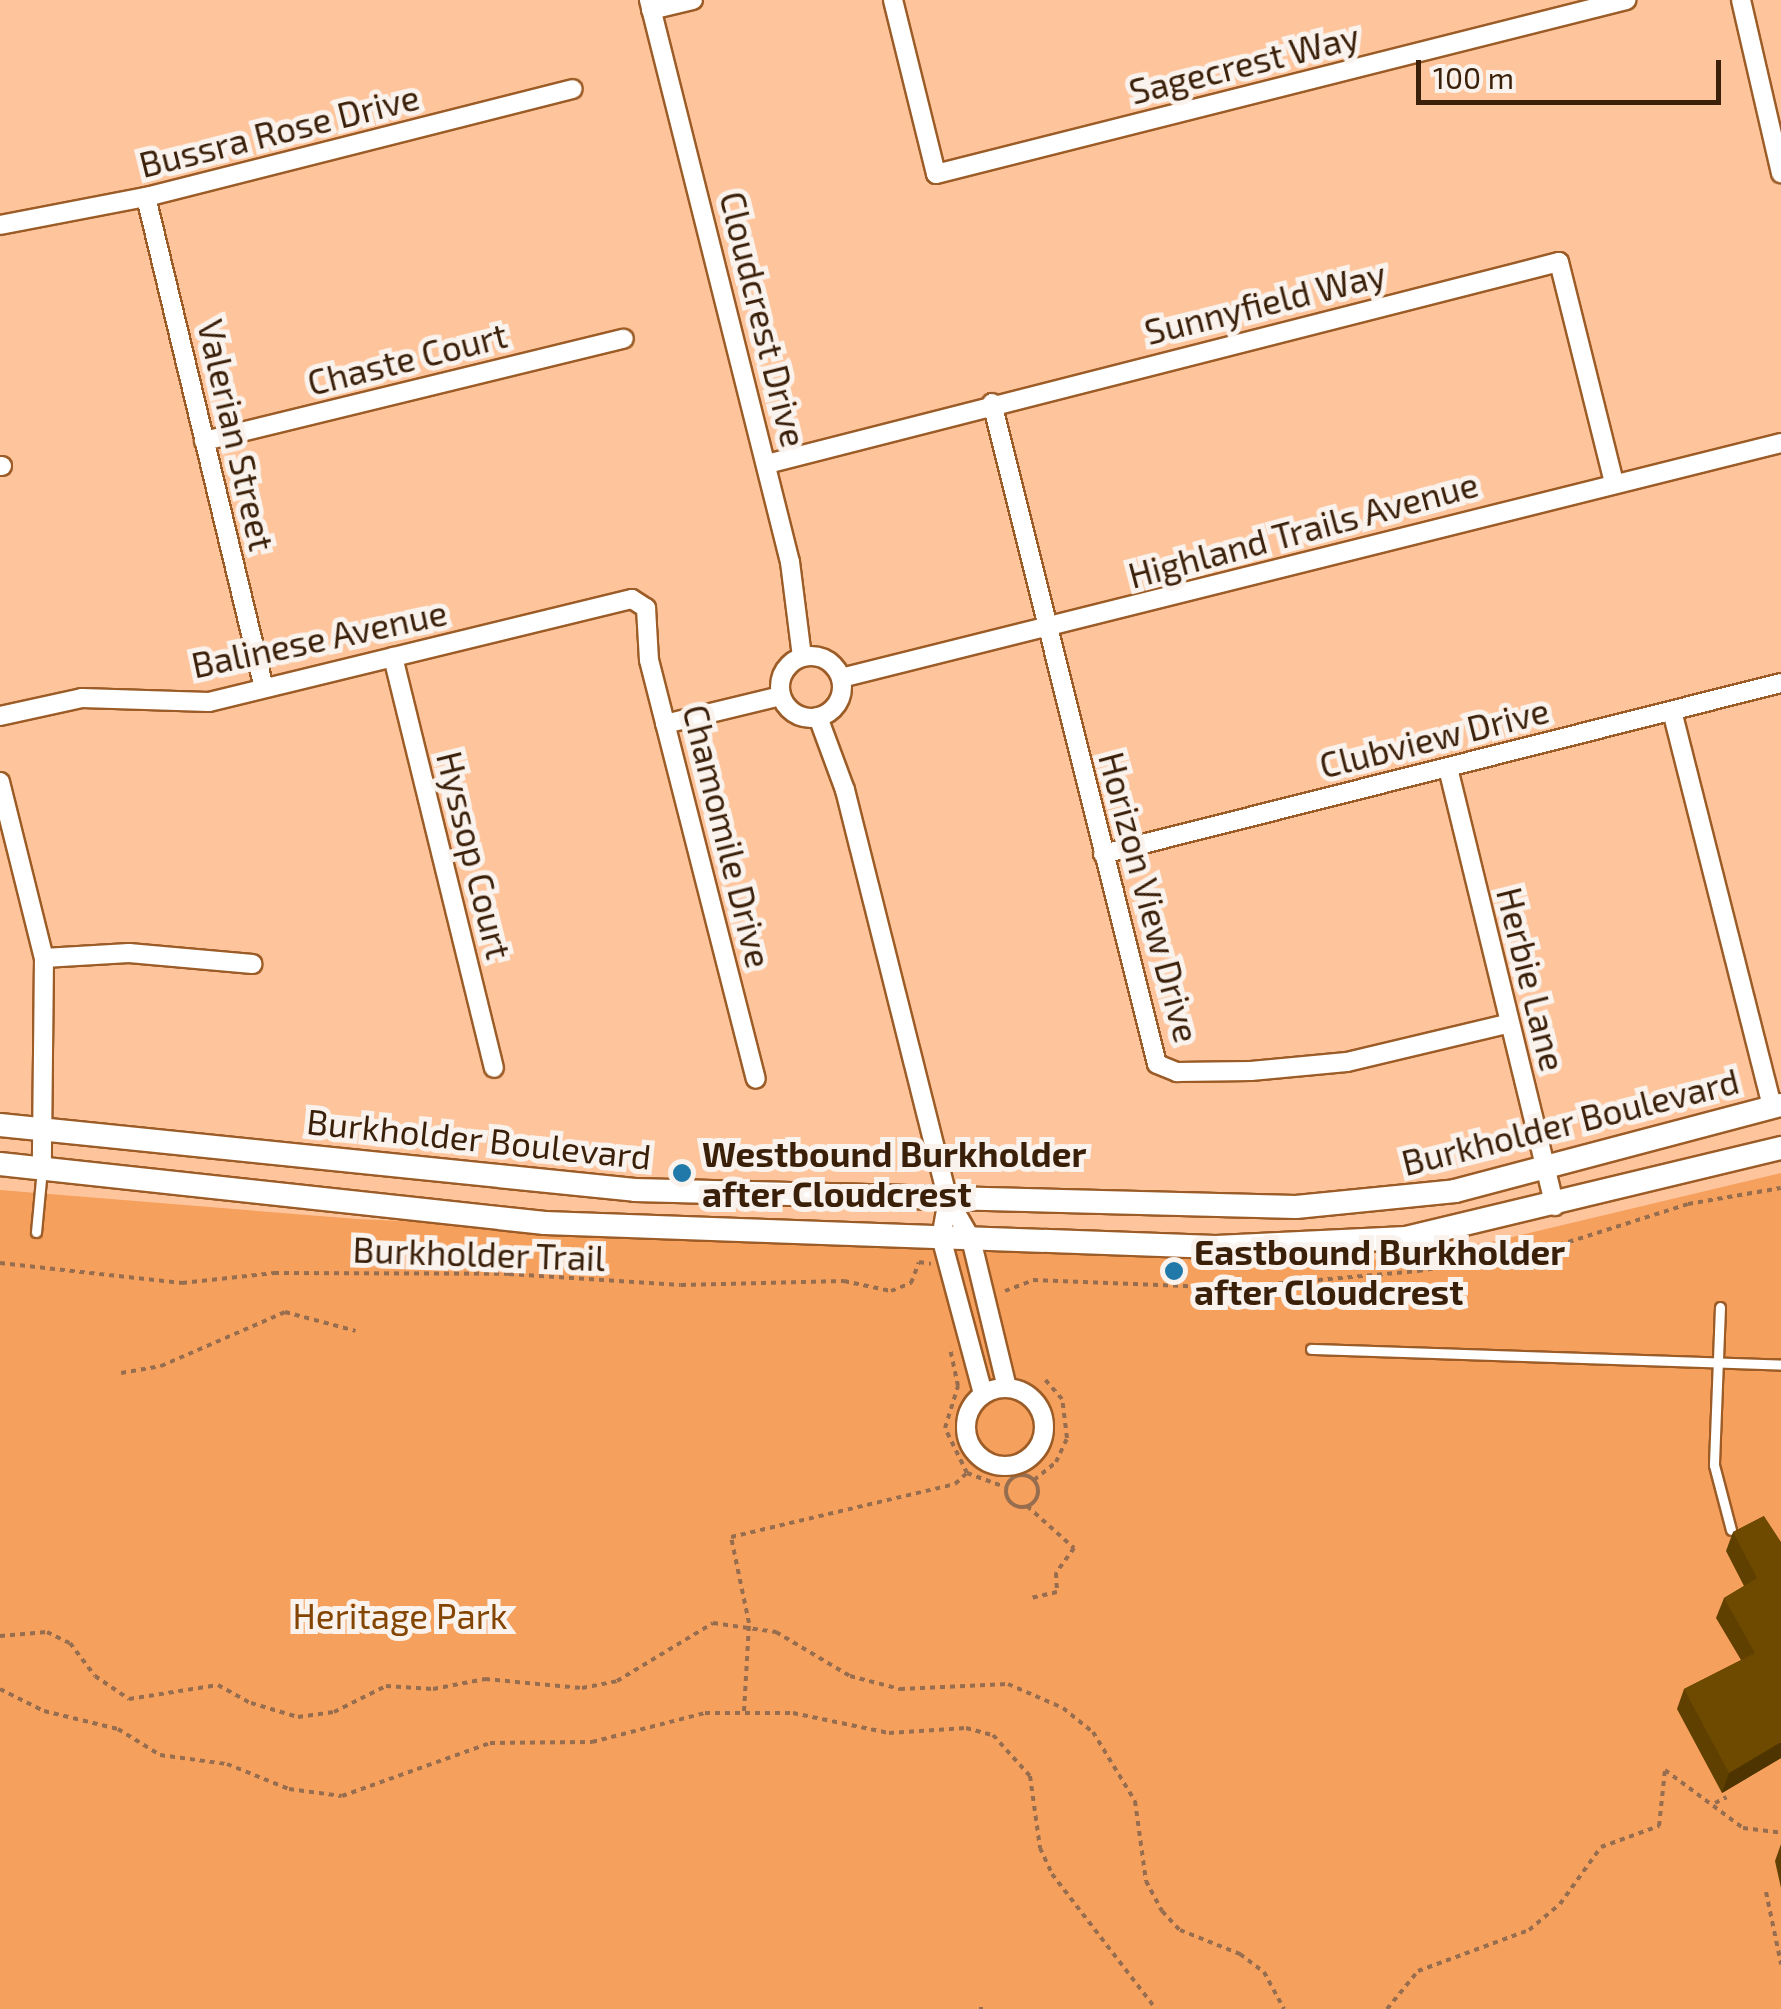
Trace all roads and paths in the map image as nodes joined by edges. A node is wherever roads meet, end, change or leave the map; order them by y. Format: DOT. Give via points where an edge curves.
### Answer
graph roads {
  1 [pos="693,0"];
  2 [pos="893,0"];
  3 [pos="1626,0"];
  4 [pos="1742,0"];
  5 [pos="650,5"];
  6 [pos="573,88"];
  7 [pos="1781,173"];
  8 [pos="146,198"];
  9 [pos="0,225"];
  10 [pos="624,339"];
  11 [pos="992,404"];
  12 [pos="204,441"];
  13 [pos="1781,443"];
  14 [pos="767,464"];
  15 [pos="1614,482"];
  16 [pos="646,608"];
  17 [pos="1046,630"];
  18 [pos="393,656"];
  19 [pos="802,657"];
  20 [pos="841,678"];
  21 [pos="1781,683"];
  22 [pos="264,688"];
  23 [pos="781,696"];
  24 [pos="1672,711"];
  25 [pos="0,716"];
  26 [pos="818,717"];
  27 [pos="666,724"];
  28 [pos="1448,768"];
  29 [pos="0,782"];
  30 [pos="1104,854"];
  31 [pos="44,958"];
  32 [pos="253,964"];
  33 [pos="1508,1024"];
  34 [pos="494,1068"];
  35 [pos="756,1079"];
  36 [pos="1776,1106"];
  37 [pos="0,1125"];
  38 [pos="45,1126"];
  39 [pos="1781,1148"];
  40 [pos="0,1164"];
  41 [pos="42,1166"];
  42 [pos="1546,1168"];
  43 [pos="948,1199"];
  44 [pos="1555,1206"];
  45 [pos="36,1232"];
  46 [pos="941,1237"];
  47 [pos="971,1239"];
  48 [pos="0,1263"];
  49 [pos="938,1268"];
  50 [pos="1160,1278"];
  51 [pos="1160,1287"];
  52 [pos="1720,1307"];
  53 [pos="356,1331"];
  54 [pos="951,1333"];
  55 [pos="1310,1348"];
  56 [pos="1720,1362"];
  57 [pos="1781,1365"];
  58 [pos="121,1373"];
  59 [pos="1042,1376"];
  60 [pos="1007,1388"];
  61 [pos="983,1394"];
  62 [pos="967,1473"];
  63 [pos="1034,1480"];
  64 [pos="1006,1488"];
  65 [pos="1027,1506"];
  66 [pos="1731,1530"];
  67 [pos="1031,1598"];
  68 [pos="749,1624"];
  69 [pos="0,1636"];
  70 [pos="0,1689"];
  71 [pos="744,1712"];
  72 [pos="1726,1797"];
  73 [pos="1716,1803"];
  74 [pos="1781,1833"];
  75 [pos="1766,1892"];
  76 [pos="1781,1964"];
  77 [pos="1156,2009"];
  78 [pos="1284,2009"];
  79 [pos="1387,2009"];
  1 -- 5 [label="street"];
  2 -- 3 [label="street, Sagecrest Way" via="936,174"];
  4 -- 7 [label="street"];
  5 -- 14 [label="street, Cloudcrest Drive"];
  6 -- 8 [label="street, Bussra Rose Drive"];
  8 -- 9 [label="street, Bussra Rose Drive"];
  8 -- 12 [label="street, Valerian Street"];
  10 -- 12 [label="street, Chaste Court"];
  11 -- 14 [label="street, Sunnyfield Way"];
  11 -- 15 [label="street, Sunnyfield Way" via="1558,262"];
  11 -- 17 [label="street, Horizon View Drive"];
  12 -- 22 [label="street, Valerian Street"];
  13 -- 15 [label="street, Highland Trails Avenue"];
  14 -- 19 [label="street, Cloudcrest Drive" via="790,562"];
  15 -- 17 [label="street, Highland Trails Avenue"];
  16 -- 18 [label="street, Balinese Avenue" via="632,599"];
  16 -- 27 [label="street, Chamomile Drive" via="649,660"];
  17 -- 20 [label="street, Highland Trails Avenue"];
  17 -- 30 [label="street, Horizon View Drive"];
  18 -- 22 [label="street, Balinese Avenue"];
  18 -- 34 [label="street, Hyssop Court"];
  19 -- 20 [label="street" via="826,660"];
  19 -- 23 [label="street" via="788,666"];
  20 -- 26 [label="street" via="838,702"];
  21 -- 24 [label="street, Clubview Drive"];
  22 -- 25 [label="street, Balinese Avenue" via="208,702 82,698"];
  23 -- 26 [label="street" via="796,714"];
  23 -- 27 [label="street"];
  24 -- 28 [label="street, Clubview Drive"];
  24 -- 36 [label="street"];
  26 -- 43 [label="street" via="845,790"];
  27 -- 35 [label="street, Chamomile Drive"];
  28 -- 30 [label="street, Clubview Drive"];
  28 -- 33 [label="street, Herbie Lane"];
  29 -- 31 [label="street"];
  30 -- 33 [label="street, Horizon View Drive" via="1157,1064 1177,1072 1347,1062"];
  31 -- 32 [label="street" via="129,953"];
  31 -- 38 [label="street"];
  33 -- 42 [label="street, Herbie Lane"];
  36 -- 42 [label="main road, Burkholder Boulevard"];
  37 -- 38 [label="main road, Burkholder Boulevard"];
  38 -- 41 [label="street"];
  38 -- 43 [label="main road, Burkholder Boulevard" via="552,1184"];
  39 -- 44 [label="main road, Burkholder Boulevard"];
  40 -- 41 [label="main road, Burkholder Boulevard"];
  41 -- 45 [label="lane"];
  41 -- 46 [label="main road, Burkholder Boulevard" via="545,1223"];
  42 -- 43 [label="main road, Burkholder Boulevard" via="1454,1192 1349,1205"];
  42 -- 44 [label="street, Herbie Lane"];
  43 -- 46 [label="street"];
  43 -- 47 [label="street"];
  44 -- 47 [label="main road, Burkholder Boulevard" via="1406,1238 1326,1246"];
  46 -- 47 [label="main road, Burkholder Boulevard"];
  46 -- 61 [label="street"];
  47 -- 60 [label="street"];
  48 -- 49 [label="path, Burkholder Trail" via="182,1283 274,1273 509,1274 682,1285 844,1281 892,1291 911,1283 918,1262"];
  50 -- 51 [label="path"];
  52 -- 56 [label="lane"];
  53 -- 58 [label="path" via="285,1312 161,1366"];
  54 -- 62 [label="path" via="958,1386 945,1428"];
  55 -- 56 [label="lane"];
  56 -- 57 [label="lane"];
  56 -- 66 [label="lane" via="1714,1465"];
  59 -- 63 [label="path" via="1062,1399 1068,1422 1056,1462"];
  60 -- 61 [label="street"];
  60 -- 61 [label="street" via="1036,1404 1044,1426 1031,1456 1011,1465 989,1462 967,1438 968,1414"];
  62 -- 64 [label="path"];
  62 -- 68 [label="path" via="944,1488 928,1486 731,1537"];
  63 -- 64 [label="path" via="1020,1475"];
  63 -- 65 [label="path" via="1038,1495"];
  64 -- 65 [label="path" via="1010,1502"];
  65 -- 67 [label="path" via="1074,1548 1056,1573 1057,1592"];
  68 -- 69 [label="path" via="713,1623 617,1681 582,1688 485,1679 433,1689 386,1686 334,1712 298,1717 218,1685 129,1699 94,1676 70,1643 47,1632"];
  68 -- 71 [label="path"];
  68 -- 78 [label="path" via="850,1676 900,1689 1008,1684 1064,1708 1092,1732 1135,1800 1146,1881 1162,1912 1180,1930 1240,1954 1264,1972"];
  70 -- 71 [label="path" via="44,1710 118,1729 160,1754 227,1764 288,1789 342,1796 490,1743 592,1742 647,1724"];
  71 -- 77 [label="path" via="793,1714 889,1733 966,1728 994,1735 1030,1776 1040,1848 1052,1874"];
  72 -- 73 [label="path"];
  73 -- 74 [label="path" via="1743,1828"];
  73 -- 79 [label="path" via="1700,1800 1665,1770 1659,1826 1601,1847 1546,1917 1508,1940 1418,1971"];
  75 -- 76 [label="path"];
}
